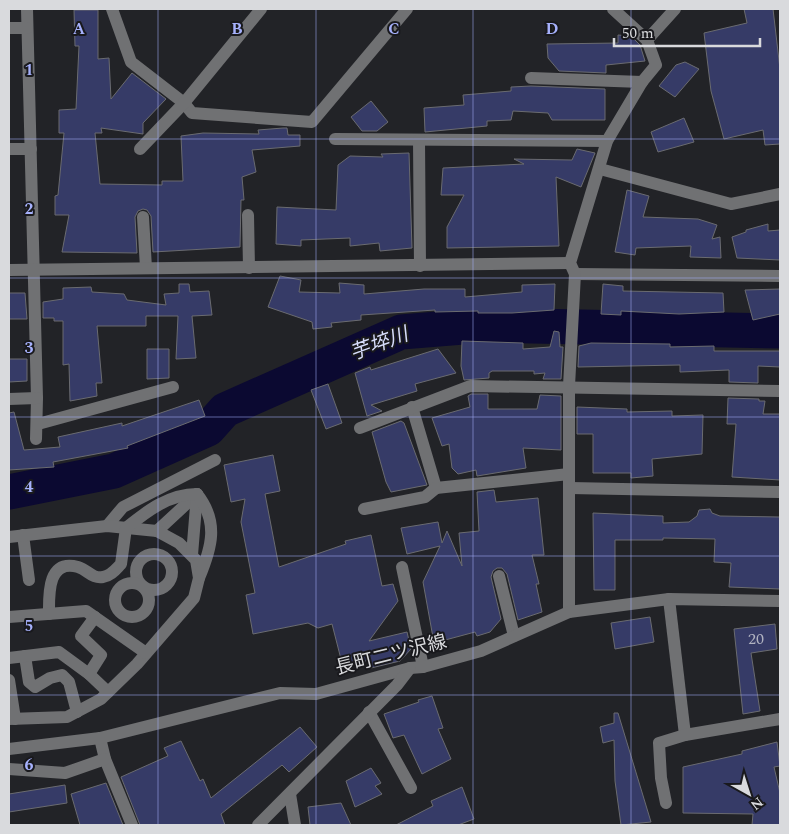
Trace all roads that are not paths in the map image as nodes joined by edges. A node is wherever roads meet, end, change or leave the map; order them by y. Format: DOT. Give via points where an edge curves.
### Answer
graph roads {
  1 [pos="26,9"];
  2 [pos="112,9"];
  3 [pos="261,9"];
  4 [pos="407,9"];
  5 [pos="613,9"];
  6 [pos="675,9"];
  7 [pos="9,28"];
  8 [pos="27,28"];
  9 [pos="647,40"];
  10 [pos="532,78"];
  11 [pos="642,82"];
  12 [pos="184,103"];
  13 [pos="335,139"];
  14 [pos="419,140"];
  15 [pos="606,141"];
  16 [pos="9,149"];
  17 [pos="31,149"];
  18 [pos="140,149"];
  19 [pos="600,169"];
  20 [pos="780,194"];
  21 [pos="248,215"];
  22 [pos="143,217"];
  23 [pos="420,266"];
  24 [pos="146,268"];
  25 [pos="249,268"];
  26 [pos="32,269"];
  27 [pos="573,269"];
  28 [pos="9,270"];
  29 [pos="780,276"];
  30 [pos="569,386"];
  31 [pos="173,387"];
  32 [pos="780,390"];
  33 [pos="37,398"];
  34 [pos="9,399"];
  35 [pos="412,407"];
  36 [pos="38,424"];
  37 [pos="360,428"];
  38 [pos="36,439"];
  39 [pos="215,460"];
  40 [pos="569,474"];
  41 [pos="436,488"];
  42 [pos="570,488"];
  43 [pos="780,492"];
  44 [pos="197,494"];
  45 [pos="364,509"];
  46 [pos="107,526"];
  47 [pos="126,528"];
  48 [pos="157,531"];
  49 [pos="23,535"];
  50 [pos="9,537"];
  51 [pos="175,541"];
  52 [pos="192,555"];
  53 [pos="165,558"];
  54 [pos="402,567"];
  55 [pos="499,576"];
  56 [pos="199,578"];
  57 [pos="29,580"];
  58 [pos="143,586"];
  59 [pos="669,599"];
  60 [pos="780,601"];
  61 [pos="569,612"];
  62 [pos="50,614"];
  63 [pos="122,614"];
  64 [pos="9,617"];
  65 [pos="95,617"];
  66 [pos="110,628"];
  67 [pos="514,636"];
  68 [pos="146,654"];
  69 [pos="25,656"];
  70 [pos="9,658"];
  71 [pos="416,667"];
  72 [pos="89,674"];
  73 [pos="9,680"];
  74 [pos="108,692"];
  75 [pos="76,712"];
  76 [pos="369,712"];
  77 [pos="780,718"];
  78 [pos="12,719"];
  79 [pos="685,735"];
  80 [pos="100,738"];
  81 [pos="9,749"];
  82 [pos="105,759"];
  83 [pos="9,769"];
  84 [pos="411,788"];
  85 [pos="290,794"];
  86 [pos="666,803"];
  87 [pos="132,825"];
  88 [pos="258,825"];
  89 [pos="295,825"];
  1 -- 8 [label="street"];
  2 -- 12 [label="street" via="131,62"];
  3 -- 12 [label="street"];
  4 -- 12 [label="street" via="312,122 192,113"];
  5 -- 9 [label="street"];
  6 -- 9 [label="street"];
  7 -- 8 [label="street"];
  8 -- 17 [label="street"];
  9 -- 11 [label="street" via="656,65"];
  10 -- 11 [label="street"];
  11 -- 15 [label="street"];
  12 -- 18 [label="street"];
  13 -- 14 [label="street"];
  14 -- 15 [label="street"];
  14 -- 23 [label="street"];
  15 -- 19 [label="street"];
  16 -- 17 [label="street"];
  17 -- 26 [label="street"];
  19 -- 20 [label="street" via="731,204"];
  19 -- 27 [label="street"];
  21 -- 25 [label="street"];
  22 -- 24 [label="street"];
  23 -- 25 [label="street"];
  23 -- 27 [label="street"];
  24 -- 25 [label="street"];
  24 -- 26 [label="street"];
  26 -- 28 [label="street"];
  26 -- 33 [label="street"];
  27 -- 29 [label="street"];
  27 -- 30 [label="street"];
  30 -- 32 [label="street"];
  30 -- 35 [label="street" via="470,386"];
  30 -- 40 [label="street"];
  31 -- 36 [label="street"];
  33 -- 34 [label="street"];
  33 -- 36 [label="street"];
  35 -- 37 [label="street"];
  35 -- 41 [label="street"];
  36 -- 38 [label="street"];
  39 -- 46 [label="street" via="123,507"];
  40 -- 41 [label="street"];
  40 -- 42 [label="street"];
  41 -- 45 [label="street" via="425,497"];
  42 -- 43 [label="street"];
  42 -- 61 [label="street"];
  44 -- 47 [label="street" via="180,495 166,501"];
  44 -- 48 [label="street"];
  44 -- 52 [label="street"];
  44 -- 56 [label="street" via="208,511 212,539"];
  46 -- 47 [label="street"];
  46 -- 49 [label="street"];
  47 -- 48 [label="street"];
  47 -- 62 [label="street" via="121,564 106,577 96,578 73,567 55,573 49,585"];
  48 -- 51 [label="street"];
  49 -- 50 [label="street"];
  49 -- 57 [label="street"];
  51 -- 52 [label="street"];
  51 -- 53 [label="street"];
  52 -- 56 [label="street"];
  53 -- 58 [label="street" via="172,573 168,583 153,590"];
  53 -- 58 [label="street" via="153,554 142,559 136,576"];
  54 -- 71 [label="street"];
  55 -- 67 [label="street"];
  56 -- 68 [label="street" via="194,598"];
  58 -- 63 [label="street" via="149,595 146,611 137,617"];
  58 -- 63 [label="street" via="131,583 120,587 115,598"];
  59 -- 60 [label="street, 長町二ツ沢線"];
  59 -- 61 [label="street, 長町二ツ沢線"];
  59 -- 79 [label="street"];
  61 -- 67 [label="street, 長町二ツ沢線"];
  62 -- 64 [label="street"];
  62 -- 65 [label="street" via="86,611"];
  63 -- 66 [label="street"];
  65 -- 66 [label="street"];
  65 -- 72 [label="street" via="81,636 101,655"];
  66 -- 68 [label="street"];
  67 -- 71 [label="street, 長町二ツ沢線" via="481,651"];
  68 -- 74 [label="street"];
  69 -- 70 [label="street"];
  69 -- 72 [label="street" via="59,652"];
  69 -- 75 [label="street" via="28,682 36,687 62,675 69,682"];
  71 -- 76 [label="street"];
  71 -- 80 [label="street, 長町二ツ沢線" via="316,694 280,693"];
  72 -- 74 [label="street"];
  73 -- 78 [label="street"];
  74 -- 75 [label="street"];
  75 -- 78 [label="street" via="67,717"];
  76 -- 84 [label="street"];
  76 -- 85 [label="street"];
  77 -- 79 [label="street"];
  79 -- 86 [label="street" via="660,743 660,778"];
  80 -- 81 [label="street, 長町二ツ沢線"];
  80 -- 82 [label="street"];
  82 -- 83 [label="street" via="65,773"];
  82 -- 87 [label="street"];
  85 -- 88 [label="street"];
  85 -- 89 [label="street"];
}
